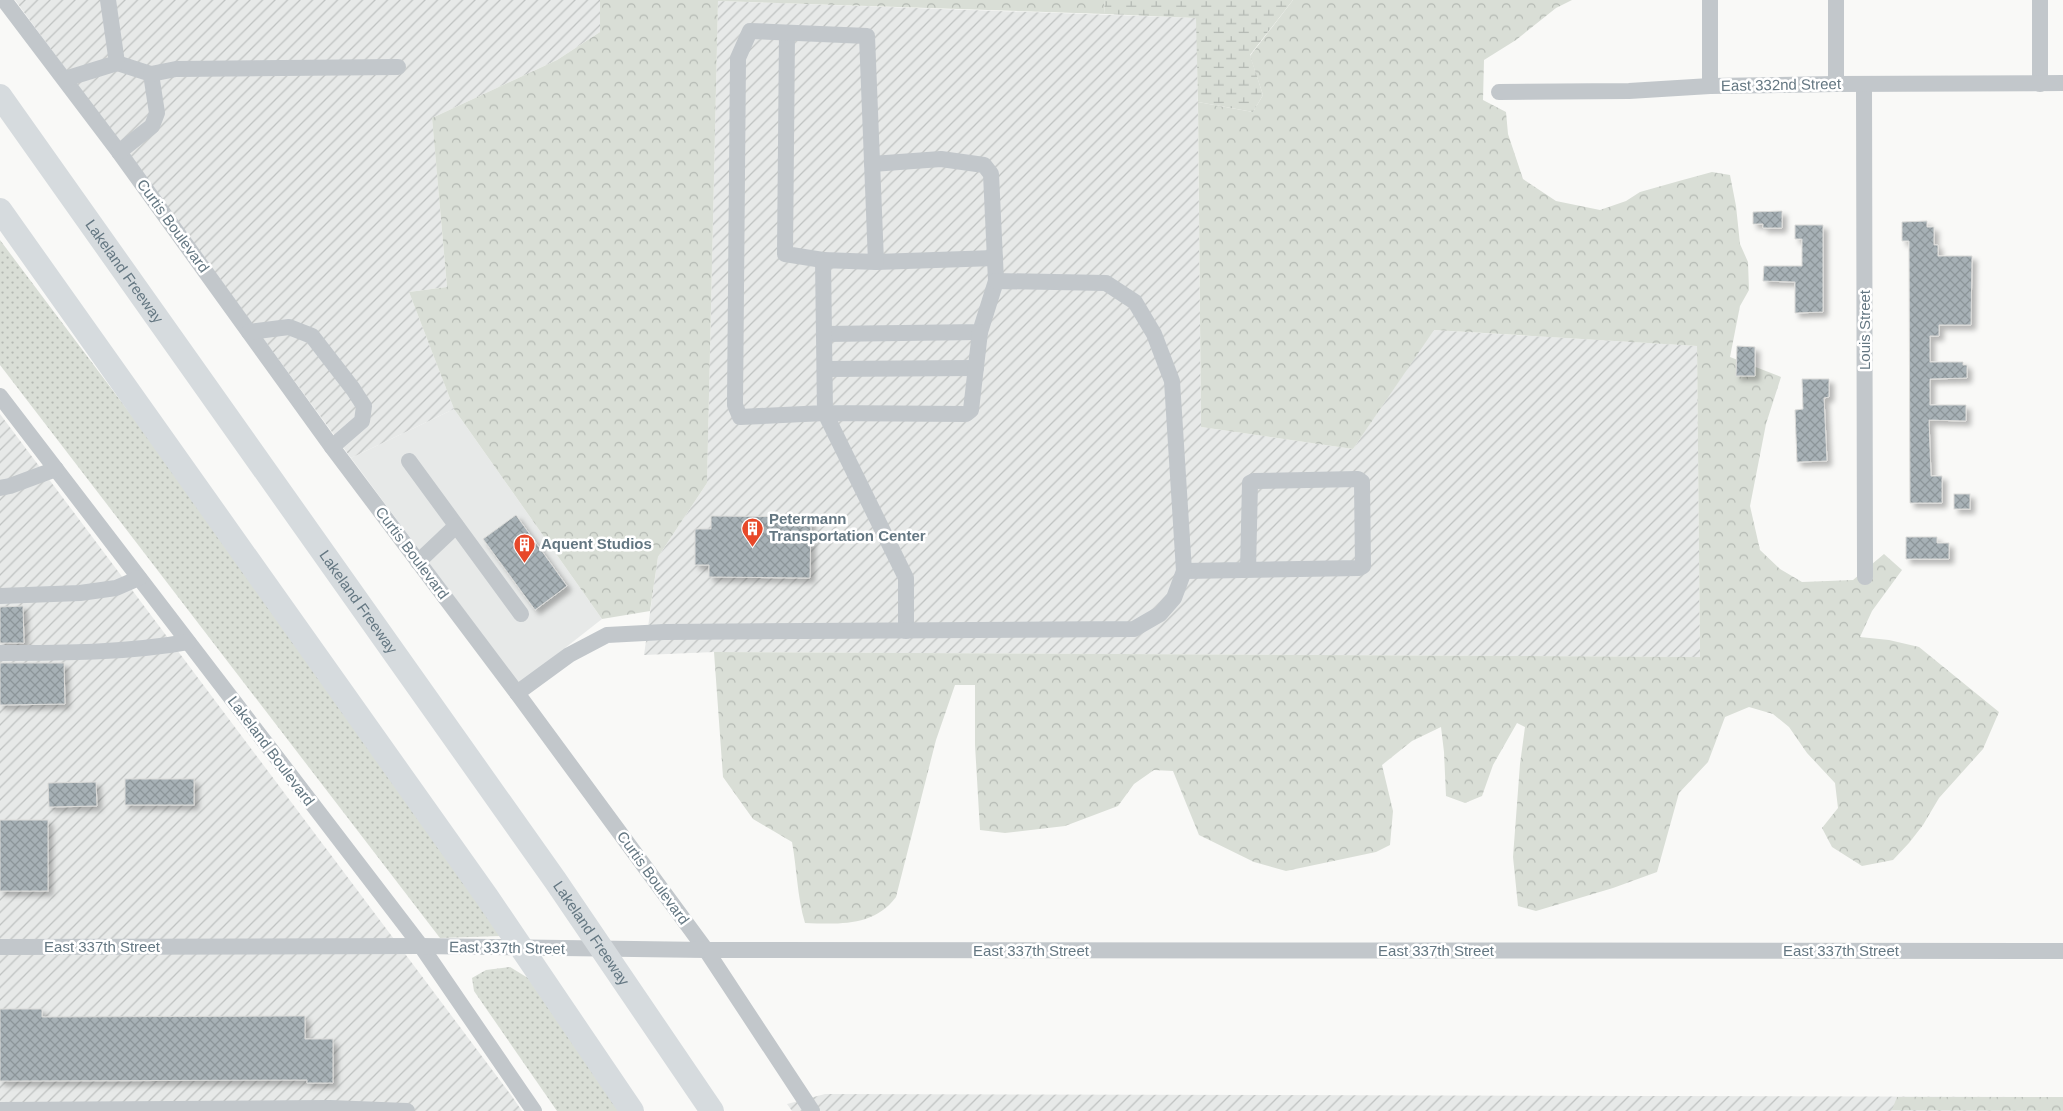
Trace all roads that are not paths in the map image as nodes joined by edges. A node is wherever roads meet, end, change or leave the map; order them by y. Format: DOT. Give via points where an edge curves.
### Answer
graph roads {
  1 [pos="4,0"];
  2 [pos="108,0"];
  3 [pos="1710,0"];
  4 [pos="1836,0"];
  5 [pos="2040,0"];
  6 [pos="787,33"];
  7 [pos="118,63"];
  8 [pos="398,67"];
  9 [pos="151,74"];
  10 [pos="65,79"];
  11 [pos="2063,83"];
  12 [pos="1836,84"];
  13 [pos="1864,84"];
  14 [pos="2040,84"];
  15 [pos="1710,86"];
  16 [pos="1499,92"];
  17 [pos="0,96"];
  18 [pos="119,152"];
  19 [pos="872,164"];
  20 [pos="0,210"];
  21 [pos="995,258"];
  22 [pos="823,260"];
  23 [pos="876,262"];
  24 [pos="996,281"];
  25 [pos="250,332"];
  26 [pos="980,332"];
  27 [pos="824,334"];
  28 [pos="976,368"];
  29 [pos="825,369"];
  30 [pos="0,396"];
  31 [pos="825,413"];
  32 [pos="332,447"];
  33 [pos="409,461"];
  34 [pos="56,469"];
  35 [pos="0,488"];
  36 [pos="456,526"];
  37 [pos="418,562"];
  38 [pos="1248,570"];
  39 [pos="1184,572"];
  40 [pos="1865,577"];
  41 [pos="139,578"];
  42 [pos="0,596"];
  43 [pos="521,614"];
  44 [pos="906,631"];
  45 [pos="188,642"];
  46 [pos="0,653"];
  47 [pos="517,693"];
  48 [pos="422,946"];
  49 [pos="0,947"];
  50 [pos="706,950"];
  51 [pos="2063,951"];
  52 [pos="0,1110"];
  53 [pos="407,1111"];
  54 [pos="534,1111"];
  55 [pos="632,1111"];
  56 [pos="712,1111"];
  57 [pos="812,1111"];
  1 -- 10 [label="street, Curtis Boulevard"];
  2 -- 7 [label="street"];
  3 -- 15 [label="street"];
  4 -- 12 [label="street"];
  5 -- 14 [label="street"];
  6 -- 19 [label="street" via="867,36"];
  6 -- 22 [label="street" via="785,254"];
  6 -- 31 [label="street" via="750,31 738,58 735,405 740,417"];
  7 -- 9 [label="street"];
  7 -- 10 [label="street"];
  8 -- 9 [label="street" via="176,69"];
  9 -- 18 [label="street" via="157,114 152,126"];
  10 -- 18 [label="street, Curtis Boulevard"];
  11 -- 14 [label="street, East 332nd Street"];
  12 -- 13 [label="street, East 332nd Street"];
  12 -- 15 [label="street, East 332nd Street"];
  13 -- 14 [label="street, East 332nd Street"];
  13 -- 40 [label="street, Louis Street"];
  15 -- 16 [label="street, East 332nd Street" via="1630,91"];
  17 -- 56 [label="highway, Lakeland Freeway" via="555,880"];
  18 -- 25 [label="street, Curtis Boulevard"];
  19 -- 21 [label="street" via="941,159 984,164 991,174"];
  19 -- 23 [label="street"];
  20 -- 55 [label="highway" via="487,897"];
  21 -- 23 [label="street"];
  21 -- 24 [label="street"];
  22 -- 23 [label="street"];
  22 -- 27 [label="street"];
  24 -- 26 [label="street"];
  24 -- 39 [label="street" via="1106,283 1135,302 1154,334 1172,381"];
  25 -- 32 [label="street, Curtis Boulevard"];
  25 -- 32 [label="street" via="289,327 312,336 353,389 364,406 362,421"];
  26 -- 27 [label="street"];
  26 -- 28 [label="street"];
  27 -- 29 [label="street"];
  28 -- 29 [label="street"];
  28 -- 31 [label="street" via="972,410 966,414"];
  29 -- 31 [label="street"];
  30 -- 34 [label="street, Lakeland Boulevard"];
  31 -- 44 [label="street" via="906,578"];
  32 -- 37 [label="street, Curtis Boulevard"];
  33 -- 36 [label="street"];
  34 -- 35 [label="street"];
  34 -- 41 [label="street, Lakeland Boulevard"];
  36 -- 37 [label="street"];
  36 -- 43 [label="street"];
  37 -- 47 [label="street, Curtis Boulevard"];
  38 -- 38 [label="street" via="1363,566 1362,482 1358,479 1250,483"];
  38 -- 39 [label="street"];
  39 -- 44 [label="street" via="1174,598 1160,614 1134,629"];
  41 -- 42 [label="street" via="116,588 80,593"];
  41 -- 45 [label="street, Lakeland Boulevard"];
  44 -- 47 [label="street" via="608,635 569,654"];
  45 -- 46 [label="street" via="83,652"];
  45 -- 48 [label="street, Lakeland Boulevard"];
  47 -- 50 [label="street, Curtis Boulevard"];
  48 -- 49 [label="street, East 337th Street"];
  48 -- 50 [label="street, East 337th Street"];
  48 -- 54 [label="street, Lakeland Boulevard"];
  50 -- 51 [label="street, East 337th Street"];
  50 -- 57 [label="street, Curtis Boulevard"];
  52 -- 53 [label="street" via="330,1108"];
}
